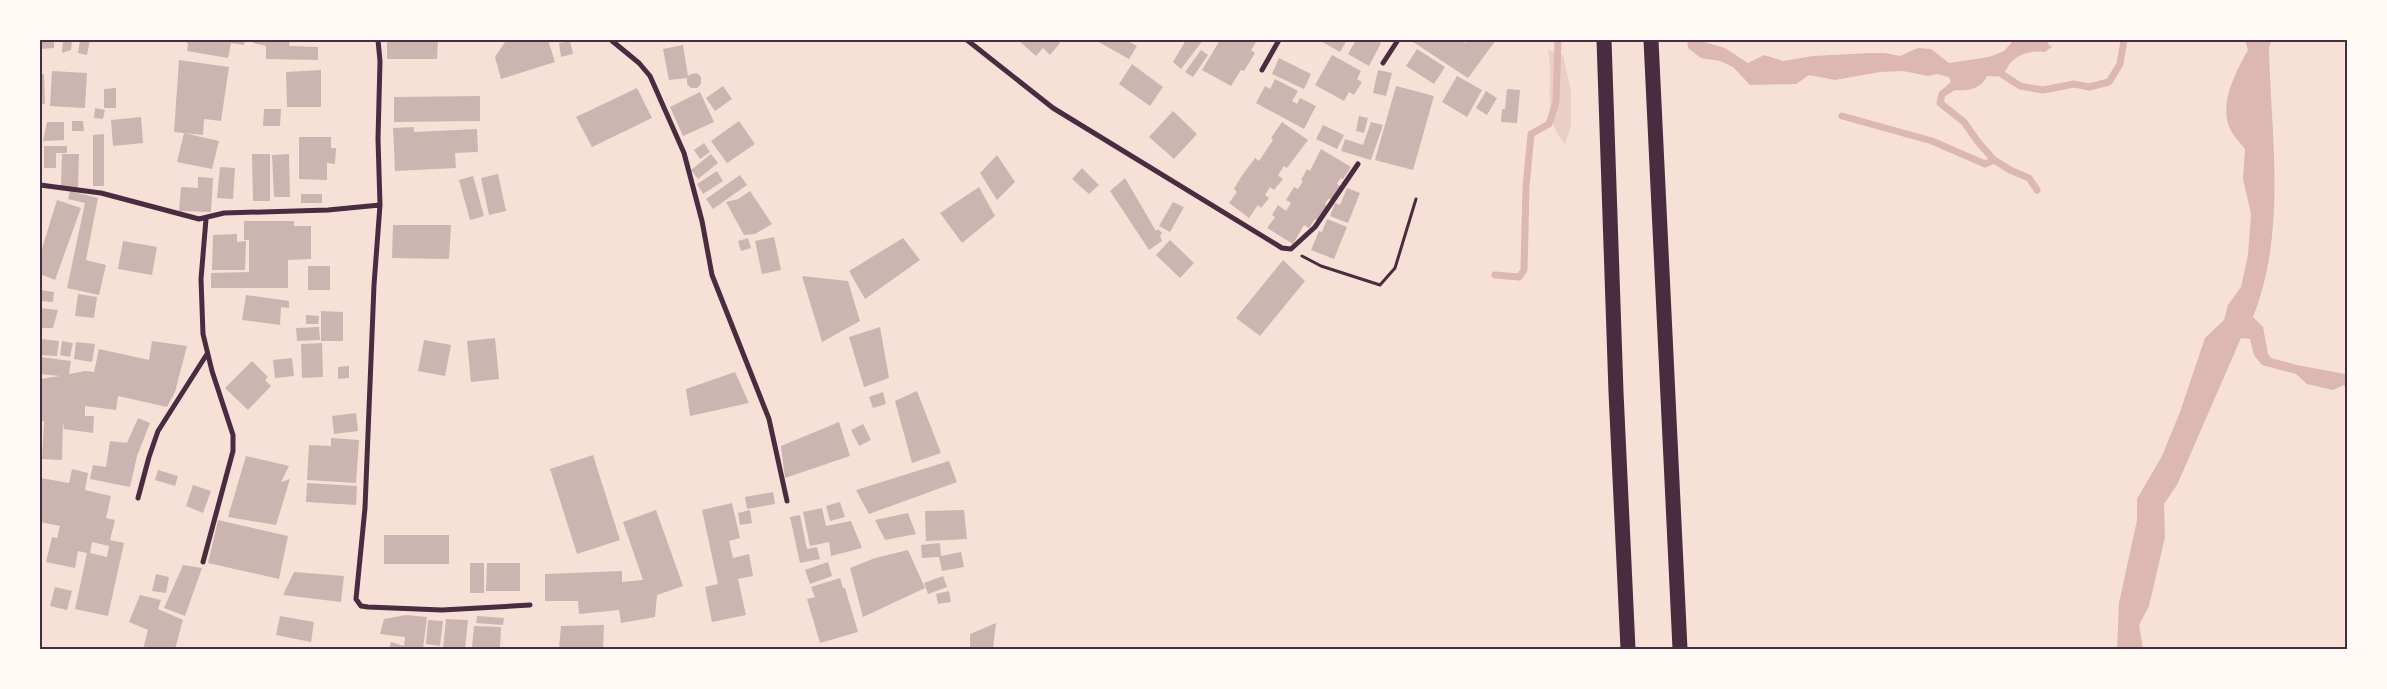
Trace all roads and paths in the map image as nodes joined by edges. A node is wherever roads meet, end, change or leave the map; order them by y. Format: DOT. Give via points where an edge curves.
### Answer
graph roads {
  1 [pos="378,40"];
  2 [pos="610,40"];
  3 [pos="967,40"];
  4 [pos="1278,40"];
  5 [pos="1398,40"];
  6 [pos="1604,40"];
  7 [pos="1651,40"];
  8 [pos="1383,63"];
  9 [pos="1262,70"];
  10 [pos="1358,164"];
  11 [pos="40,186"];
  12 [pos="1416,199"];
  13 [pos="380,205"];
  14 [pos="206,218"];
  15 [pos="1291,249"];
  16 [pos="207,354"];
  17 [pos="138,498"];
  18 [pos="787,501"];
  19 [pos="202,562"];
  20 [pos="530,605"];
  21 [pos="1628,649"];
  22 [pos="1680,649"];
  1 -- 13 [label="street"];
  2 -- 18 [label="street" via="650,76 684,153 712,275 769,420"];
  3 -- 15 [label="street" via="1053,108 1282,248"];
  4 -- 9 [label="street"];
  5 -- 8 [label="street"];
  6 -- 21 [label="highway"];
  7 -- 22 [label="highway"];
  10 -- 15 [label="street" via="1315,227"];
  11 -- 14 [label="street" via="101,193 199,220"];
  12 -- 15 [label="path" via="1395,268 1380,285 1320,266"];
  13 -- 14 [label="street" via="224,213"];
  13 -- 20 [label="street" via="365,508 356,600 361,606 368,607 442,610"];
  14 -- 16 [label="street" via="200,304"];
  16 -- 17 [label="street" via="158,431"];
  16 -- 19 [label="street" via="233,435 233,450"];
}
